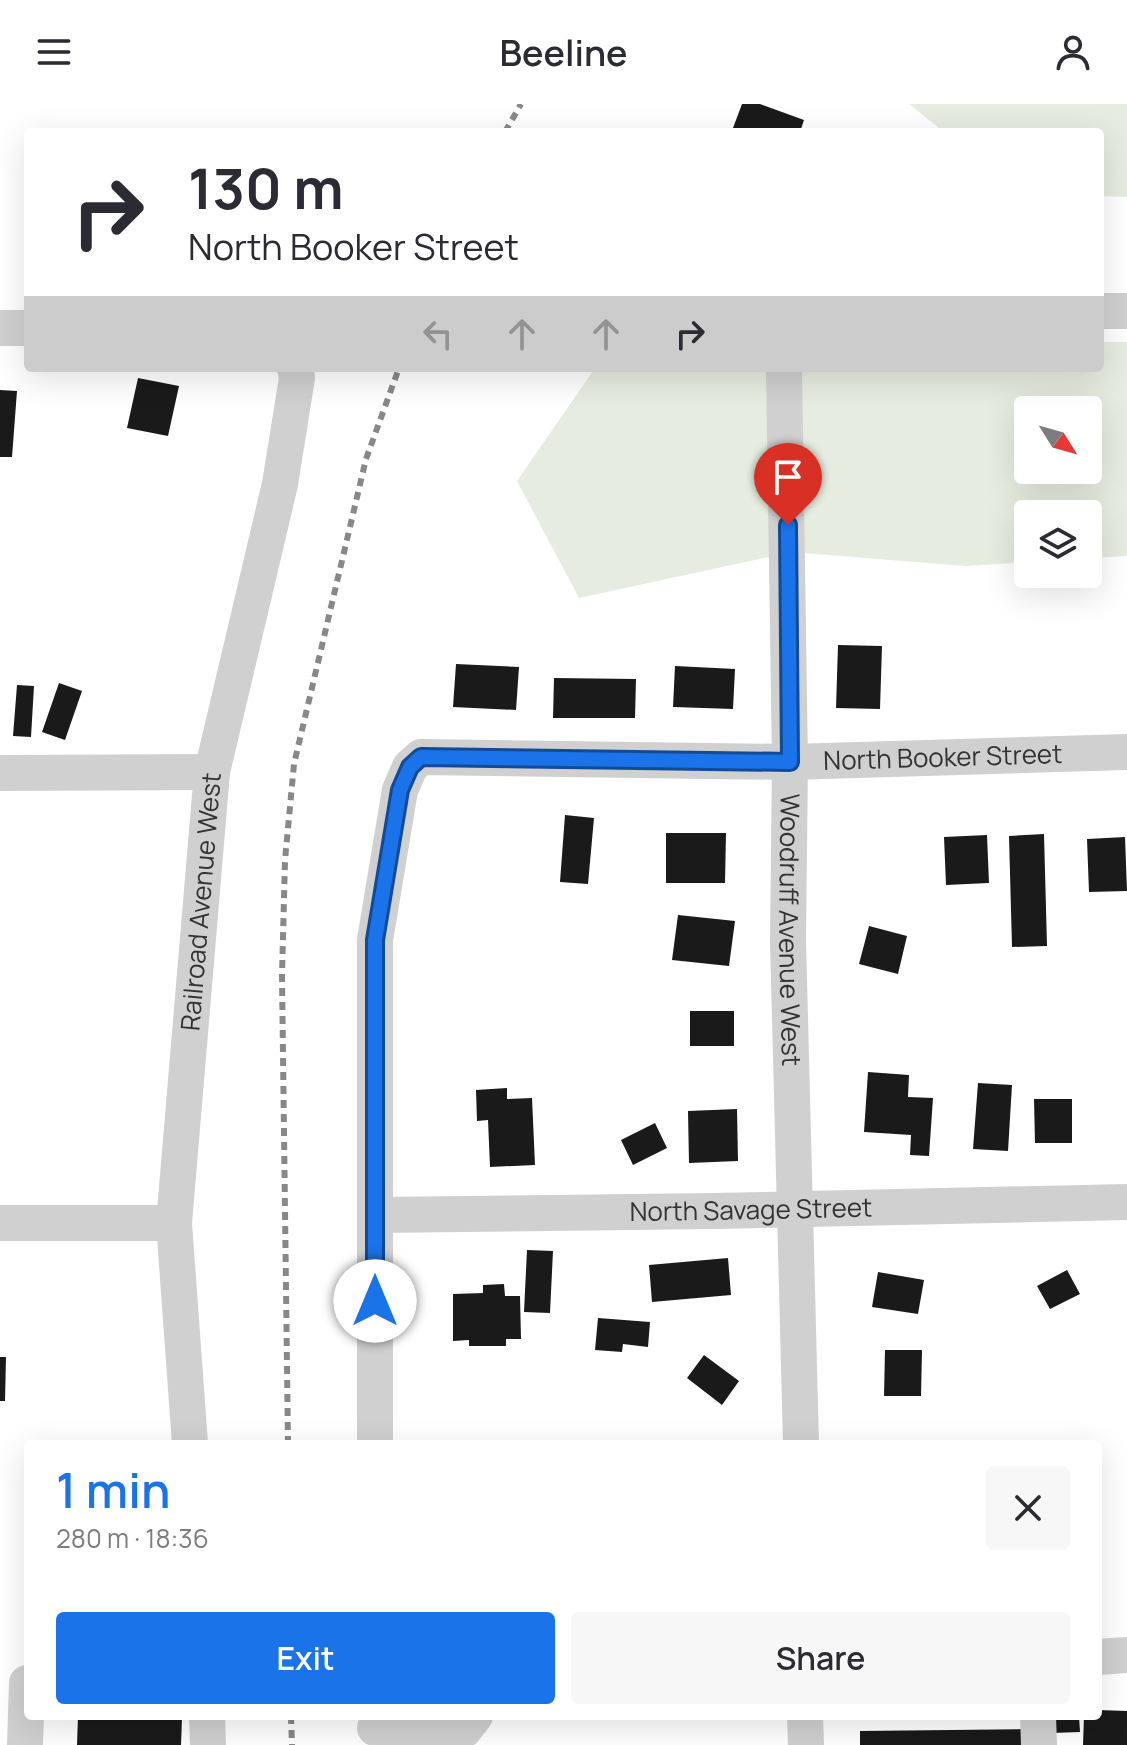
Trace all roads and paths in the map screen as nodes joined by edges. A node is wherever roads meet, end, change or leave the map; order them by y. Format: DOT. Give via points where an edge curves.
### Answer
graph roads {
  1 [pos="1104,311"];
  2 [pos="1127,311"];
  3 [pos="0,328"];
  4 [pos="24,328"];
  5 [pos="296,372"];
  6 [pos="784,372"];
  7 [pos="1127,752"];
  8 [pos="790,762"];
  9 [pos="212,772"];
  10 [pos="0,773"];
  11 [pos="1127,1202"];
  12 [pos="796,1209"];
  13 [pos="375,1215"];
  14 [pos="0,1223"];
  15 [pos="174,1223"];
  16 [pos="190,1440"];
  17 [pos="375,1440"];
  18 [pos="801,1440"];
  19 [pos="1127,1655"];
  20 [pos="1102,1657"];
  21 [pos="18,1683"];
  22 [pos="207,1720"];
  23 [pos="472,1720"];
  24 [pos="805,1720"];
  25 [pos="1038,1720"];
  26 [pos="375,1730"];
  27 [pos="25,1745"];
  28 [pos="208,1745"];
  29 [pos="806,1745"];
  30 [pos="1039,1745"];
  1 -- 2 [label="street"];
  3 -- 4 [label="street"];
  5 -- 9 [label="street, Railroad Avenue West" via="280,484"];
  6 -- 8 [label="street, Woodruff Avenue West"];
  7 -- 8 [label="street, North Booker Street"];
  8 -- 12 [label="street, Woodruff Avenue West" via="788,941"];
  8 -- 13 [label="street, North Booker Street" via="421,757 410,767 400,790 375,940"];
  9 -- 10 [label="street"];
  9 -- 15 [label="street, Railroad Avenue West"];
  11 -- 12 [label="street, North Savage Street"];
  12 -- 13 [label="street, North Savage Street"];
  12 -- 18 [label="street, Woodruff Avenue West"];
  13 -- 17 [label="street"];
  14 -- 15 [label="street"];
  15 -- 16 [label="street, Railroad Avenue West"];
  19 -- 20 [label="street"];
  21 -- 27 [label="street"];
  22 -- 28 [label="street"];
  23 -- 26 [label="street" via="464,1730"];
  24 -- 29 [label="street"];
  25 -- 30 [label="street"];
}
